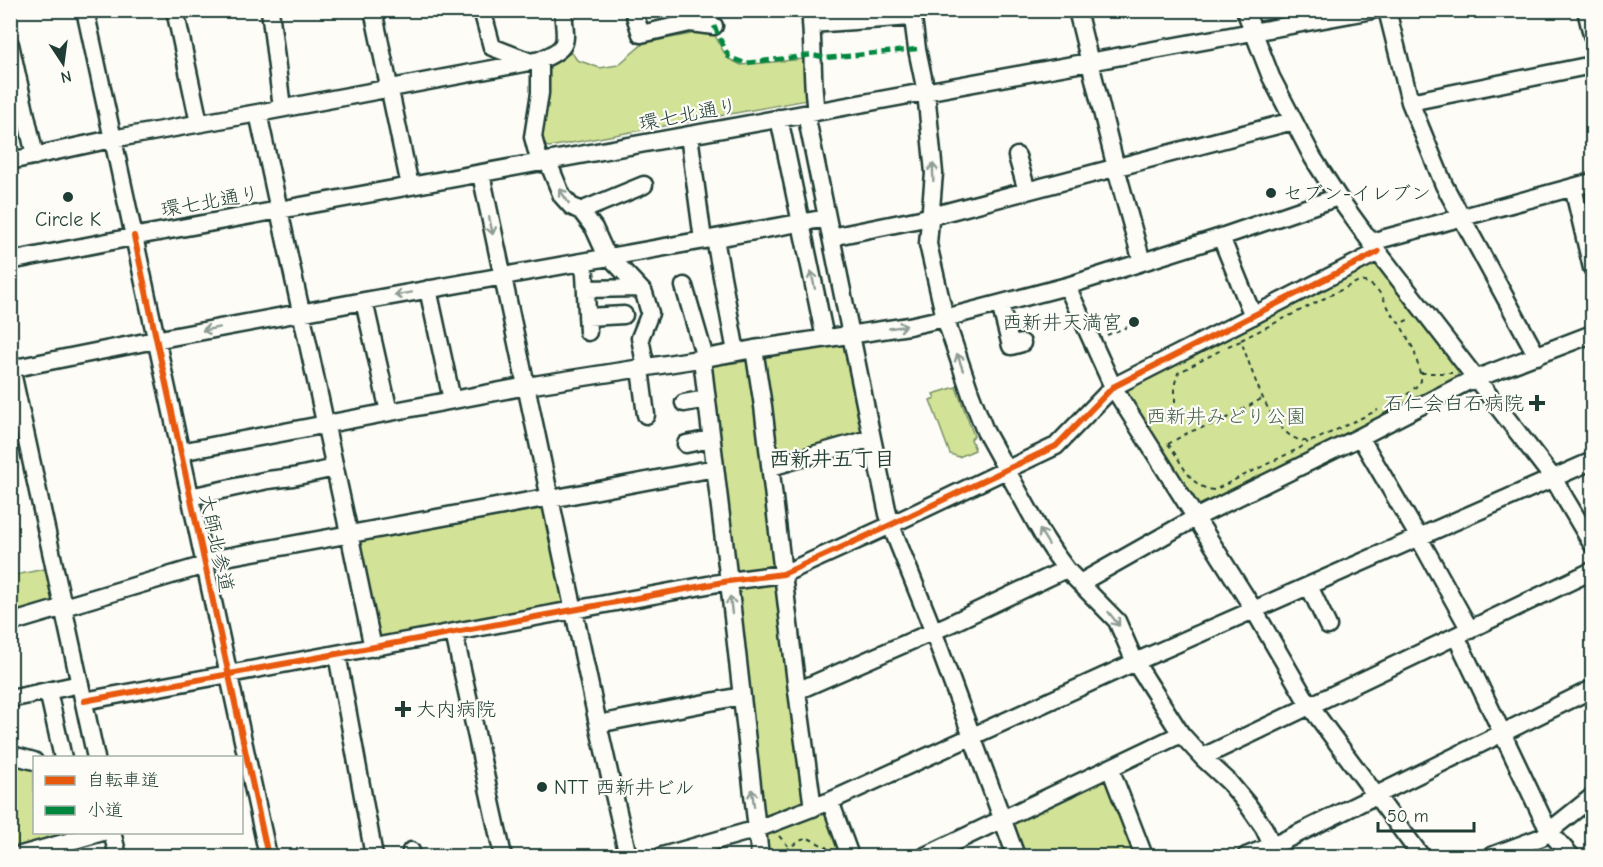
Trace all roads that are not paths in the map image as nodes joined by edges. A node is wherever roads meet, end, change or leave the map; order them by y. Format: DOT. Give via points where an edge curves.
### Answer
graph roads {
  1 [pos="85,10"];
  2 [pos="175,10"];
  3 [pos="270,10"];
  4 [pos="373,10"];
  5 [pos="482,10"];
  6 [pos="563,10"];
  7 [pos="633,10"];
  8 [pos="1077,10"];
  9 [pos="1245,10"];
  10 [pos="1373,10"];
  11 [pos="1387,10"];
  12 [pos="1586,10"];
  13 [pos="912,14"];
  14 [pos="690,17"];
  15 [pos="811,17"];
  16 [pos="714,26"];
  17 [pos="1253,33"];
  18 [pos="1593,35"];
  19 [pos="10,44"];
  20 [pos="535,61"];
  21 [pos="1090,62"];
  22 [pos="1593,64"];
  23 [pos="389,89"];
  24 [pos="926,92"];
  25 [pos="1410,102"];
  26 [pos="282,108"];
  27 [pos="258,113"];
  28 [pos="811,113"];
  29 [pos="778,118"];
  30 [pos="1293,121"];
  31 [pos="199,123"];
  32 [pos="689,135"];
  33 [pos="112,139"];
  34 [pos="35,156"];
  35 [pos="1017,156"];
  36 [pos="10,161"];
  37 [pos="544,162"];
  38 [pos="1116,168"];
  39 [pos="481,174"];
  40 [pos="1593,182"];
  41 [pos="644,185"];
  42 [pos="410,186"];
  43 [pos="1573,187"];
  44 [pos="1027,191"];
  45 [pos="1338,196"];
  46 [pos="279,210"];
  47 [pos="582,211"];
  48 [pos="931,216"];
  49 [pos="1461,217"];
  50 [pos="827,218"];
  51 [pos="801,222"];
  52 [pos="134,236"];
  53 [pos="831,237"];
  54 [pos="1221,237"];
  55 [pos="709,240"];
  56 [pos="1375,247"];
  57 [pos="609,257"];
  58 [pos="10,261"];
  59 [pos="1142,262"];
  60 [pos="582,263"];
  61 [pos="1593,268"];
  62 [pos="502,277"];
  63 [pos="684,286"];
  64 [pos="1067,286"];
  65 [pos="639,288"];
  66 [pos="428,289"];
  67 [pos="586,289"];
  68 [pos="364,301"];
  69 [pos="1000,304"];
  70 [pos="300,313"];
  71 [pos="624,315"];
  72 [pos="1253,316"];
  73 [pos="945,318"];
  74 [pos="851,334"];
  75 [pos="1593,334"];
  76 [pos="825,338"];
  77 [pos="155,340"];
  78 [pos="1022,343"];
  79 [pos="754,349"];
  80 [pos="736,352"];
  81 [pos="1537,356"];
  82 [pos="703,358"];
  83 [pos="11,367"];
  84 [pos="643,368"];
  85 [pos="1468,376"];
  86 [pos="527,386"];
  87 [pos="1113,387"];
  88 [pos="707,399"];
  89 [pos="453,400"];
  90 [pos="684,403"];
  91 [pos="389,412"];
  92 [pos="646,415"];
  93 [pos="326,425"];
  94 [pos="1360,437"];
  95 [pos="872,438"];
  96 [pos="711,439"];
  97 [pos="686,444"];
  98 [pos="180,452"];
  99 [pos="1593,461"];
  100 [pos="771,467"];
  101 [pos="335,468"];
  102 [pos="715,468"];
  103 [pos="1007,469"];
  104 [pos="1553,478"];
  105 [pos="190,496"];
  106 [pos="551,499"];
  107 [pos="1195,518"];
  108 [pos="891,524"];
  109 [pos="350,533"];
  110 [pos="1419,537"];
  111 [pos="1593,544"];
  112 [pos="204,563"];
  113 [pos="1066,569"];
  114 [pos="1593,571"];
  115 [pos="783,574"];
  116 [pos="729,581"];
  117 [pos="1080,583"];
  118 [pos="1309,586"];
  119 [pos="64,607"];
  120 [pos="574,610"];
  121 [pos="1254,610"];
  122 [pos="10,622"];
  123 [pos="1328,626"];
  124 [pos="933,631"];
  125 [pos="454,633"];
  126 [pos="1463,633"];
  127 [pos="373,648"];
  128 [pos="337,654"];
  129 [pos="1135,662"];
  130 [pos="228,675"];
  131 [pos="80,684"];
  132 [pos="1593,689"];
  133 [pos="48,691"];
  134 [pos="796,692"];
  135 [pos="741,696"];
  136 [pos="10,699"];
  137 [pos="84,701"];
  138 [pos="1309,705"];
  139 [pos="598,724"];
  140 [pos="1181,734"];
  141 [pos="1503,734"];
  142 [pos="972,737"];
  143 [pos="63,756"];
  144 [pos="96,756"];
  145 [pos="241,756"];
  146 [pos="10,758"];
  147 [pos="1203,758"];
  148 [pos="33,761"];
  149 [pos="243,766"];
  150 [pos="1110,768"];
  151 [pos="248,796"];
  152 [pos="1376,796"];
  153 [pos="1593,797"];
  154 [pos="830,801"];
  155 [pos="813,807"];
  156 [pos="1003,820"];
  157 [pos="757,829"];
  158 [pos="1550,831"];
  159 [pos="96,834"];
  160 [pos="112,834"];
  161 [pos="1275,851"];
  162 [pos="16,856"];
  163 [pos="118,856"];
  164 [pos="268,856"];
  165 [pos="374,856"];
  166 [pos="503,856"];
  167 [pos="628,856"];
  168 [pos="662,856"];
  169 [pos="760,856"];
  170 [pos="850,856"];
  171 [pos="926,856"];
  172 [pos="1016,856"];
  173 [pos="1144,856"];
  174 [pos="1246,856"];
  175 [pos="1421,856"];
  176 [pos="1491,856"];
  177 [pos="1571,856"];
  1 -- 33 [label="street, 大師北参道"];
  2 -- 31 [label="street"];
  3 -- 26 [label="street"];
  4 -- 23 [label="street"];
  5 -- 20 [label="street" via="492,47"];
  6 -- 20 [label="street" via="563,48"];
  7 -- 14 [label="street" via="641,34"];
  8 -- 21 [label="street"];
  9 -- 17 [label="street"];
  10 -- 17 [label="street, 環七北通り"];
  11 -- 25 [label="street"];
  12 -- 18 [label="street"];
  13 -- 15 [label="street"];
  13 -- 24 [label="street"];
  14 -- 16 [label="street"];
  15 -- 28 [label="street"];
  17 -- 21 [label="street, 環七北通り"];
  17 -- 30 [label="street"];
  19 -- 34 [label="street"];
  20 -- 23 [label="street"];
  20 -- 37 [label="street" via="540,93 533,137"];
  21 -- 24 [label="street, 環七北通り"];
  21 -- 38 [label="street"];
  22 -- 25 [label="street"];
  23 -- 26 [label="street"];
  23 -- 42 [label="street"];
  24 -- 28 [label="street, 環七北通り"];
  48 -- 24 [label="street, one-way" via="934,173"];
  25 -- 49 [label="street"];
  26 -- 27 [label="street"];
  27 -- 31 [label="street"];
  27 -- 46 [label="street"];
  28 -- 29 [label="street, 環七北通り"];
  28 -- 50 [label="street"];
  29 -- 32 [label="street, 環七北通り"];
  29 -- 51 [label="street"];
  30 -- 38 [label="street"];
  30 -- 45 [label="street"];
  31 -- 33 [label="street"];
  32 -- 37 [label="street, 環七北通り"];
  32 -- 55 [label="street"];
  33 -- 34 [label="street"];
  33 -- 52 [label="street, 大師北参道"];
  34 -- 36 [label="street"];
  35 -- 44 [label="street"];
  37 -- 39 [label="street, 環七北通り"];
  47 -- 37 [label="street, one-way" via="562,196"];
  38 -- 44 [label="street"];
  38 -- 59 [label="street"];
  39 -- 42 [label="street, 環七北通り"];
  39 -- 62 [label="street, one-way"];
  40 -- 43 [label="street"];
  41 -- 47 [label="street"];
  42 -- 46 [label="street, 環七北通り"];
  43 -- 49 [label="street"];
  43 -- 61 [label="street"];
  44 -- 48 [label="street"];
  45 -- 54 [label="street"];
  45 -- 56 [label="street"];
  46 -- 52 [label="street, 環七北通り"];
  46 -- 70 [label="street"];
  47 -- 57 [label="street"];
  48 -- 53 [label="street"];
  48 -- 73 [label="street" via="928,244"];
  49 -- 56 [label="street"];
  49 -- 81 [label="street"];
  50 -- 51 [label="street"];
  50 -- 53 [label="street"];
  51 -- 55 [label="street"];
  76 -- 51 [label="street, one-way"];
  52 -- 58 [label="street, 環七北通り"];
  52 -- 77 [label="street, 大師北参道"];
  53 -- 74 [label="street"];
  54 -- 59 [label="street"];
  54 -- 72 [label="street"];
  55 -- 57 [label="street"];
  55 -- 80 [label="street"];
  56 -- 72 [label="street"];
  56 -- 85 [label="street"];
  57 -- 60 [label="street"];
  57 -- 65 [label="street"];
  59 -- 64 [label="street"];
  60 -- 62 [label="street"];
  60 -- 67 [label="street"];
  62 -- 66 [label="street"];
  62 -- 86 [label="street"];
  63 -- 82 [label="street"];
  64 -- 69 [label="street"];
  64 -- 87 [label="street"];
  65 -- 67 [label="street"];
  65 -- 84 [label="street" via="650,313 640,338"];
  66 -- 68 [label="street, one-way"];
  66 -- 89 [label="street"];
  67 -- 71 [label="street" via="587,325"];
  68 -- 70 [label="street"];
  68 -- 91 [label="street"];
  69 -- 73 [label="street"];
  69 -- 78 [label="street" via="1011,346"];
  70 -- 77 [label="street, one-way"];
  70 -- 93 [label="street"];
  72 -- 87 [label="street" via="1237,333"];
  74 -- 73 [label="street, one-way"];
  103 -- 73 [label="street, one-way" via="982,422"];
  74 -- 76 [label="street"];
  74 -- 95 [label="street"];
  75 -- 81 [label="street"];
  76 -- 79 [label="street"];
  77 -- 83 [label="street"];
  77 -- 98 [label="street, 大師北参道"];
  79 -- 80 [label="street"];
  79 -- 100 [label="street"];
  80 -- 82 [label="street"];
  81 -- 85 [label="street"];
  82 -- 84 [label="street"];
  82 -- 88 [label="street"];
  83 -- 119 [label="street"];
  84 -- 86 [label="street"];
  84 -- 92 [label="street"];
  85 -- 94 [label="street"];
  85 -- 104 [label="street"];
  86 -- 89 [label="street"];
  86 -- 106 [label="street"];
  87 -- 103 [label="street" via="1056,446"];
  87 -- 107 [label="street" via="1162,448"];
  88 -- 90 [label="street"];
  88 -- 96 [label="street"];
  89 -- 91 [label="street"];
  91 -- 93 [label="street"];
  93 -- 98 [label="street"];
  93 -- 101 [label="street"];
  94 -- 107 [label="street"];
  94 -- 110 [label="street"];
  95 -- 100 [label="street"];
  95 -- 108 [label="street"];
  96 -- 97 [label="street"];
  96 -- 102 [label="street"];
  98 -- 105 [label="street, 大師北参道"];
  99 -- 104 [label="street"];
  100 -- 115 [label="street"];
  101 -- 105 [label="street"];
  101 -- 109 [label="street"];
  102 -- 106 [label="street"];
  102 -- 116 [label="street"];
  103 -- 108 [label="street"];
  113 -- 103 [label="street, one-way"];
  104 -- 110 [label="street"];
  104 -- 111 [label="street"];
  105 -- 112 [label="street, 大師北参道"];
  106 -- 109 [label="street"];
  106 -- 120 [label="street"];
  107 -- 117 [label="street"];
  107 -- 121 [label="street"];
  108 -- 115 [label="street"];
  108 -- 124 [label="street"];
  109 -- 112 [label="street"];
  109 -- 127 [label="street"];
  110 -- 118 [label="street"];
  110 -- 126 [label="street"];
  112 -- 119 [label="street"];
  112 -- 130 [label="street, 大師北参道"];
  113 -- 117 [label="street"];
  113 -- 124 [label="street"];
  114 -- 126 [label="street"];
  115 -- 116 [label="street"];
  115 -- 134 [label="street"];
  116 -- 120 [label="street"];
  135 -- 116 [label="street, one-way"];
  117 -- 129 [label="street, one-way" via="1117,621"];
  118 -- 121 [label="street"];
  118 -- 123 [label="street"];
  119 -- 122 [label="street"];
  119 -- 131 [label="street"];
  120 -- 125 [label="street"];
  120 -- 139 [label="street"];
  121 -- 129 [label="street"];
  121 -- 138 [label="street"];
  124 -- 134 [label="street"];
  124 -- 142 [label="street"];
  125 -- 127 [label="street"];
  125 -- 166 [label="street"];
  126 -- 138 [label="street"];
  126 -- 141 [label="street"];
  127 -- 128 [label="street"];
  128 -- 130 [label="street"];
  128 -- 165 [label="street"];
  129 -- 140 [label="street"];
  129 -- 142 [label="street"];
  130 -- 137 [label="street"];
  130 -- 145 [label="street, 大師北参道"];
  131 -- 133 [label="street"];
  131 -- 137 [label="street"];
  132 -- 141 [label="street"];
  133 -- 136 [label="street"];
  133 -- 143 [label="street"];
  134 -- 155 [label="street"];
  135 -- 139 [label="street"];
  157 -- 135 [label="street, one-way"];
  137 -- 144 [label="street"];
  138 -- 147 [label="street"];
  138 -- 152 [label="street"];
  139 -- 167 [label="street"];
  140 -- 147 [label="street"];
  140 -- 150 [label="street"];
  141 -- 152 [label="street"];
  141 -- 158 [label="street"];
  142 -- 154 [label="street"];
  142 -- 156 [label="street"];
  146 -- 148 [label="street"];
  147 -- 161 [label="street" via="1248,805"];
  149 -- 151 [label="street, 大師北参道"];
  150 -- 156 [label="street"];
  150 -- 173 [label="street"];
  151 -- 164 [label="street, 大師北参道"];
  152 -- 161 [label="street"];
  152 -- 175 [label="street"];
  153 -- 158 [label="street"];
  154 -- 155 [label="street"];
  154 -- 170 [label="street"];
  155 -- 157 [label="street"];
  156 -- 171 [label="street"];
  156 -- 172 [label="street"];
  157 -- 168 [label="street"];
  157 -- 169 [label="street"];
  158 -- 176 [label="street"];
  158 -- 177 [label="street"];
  159 -- 162 [label="street"];
  160 -- 163 [label="street"];
  161 -- 174 [label="street"];
}
